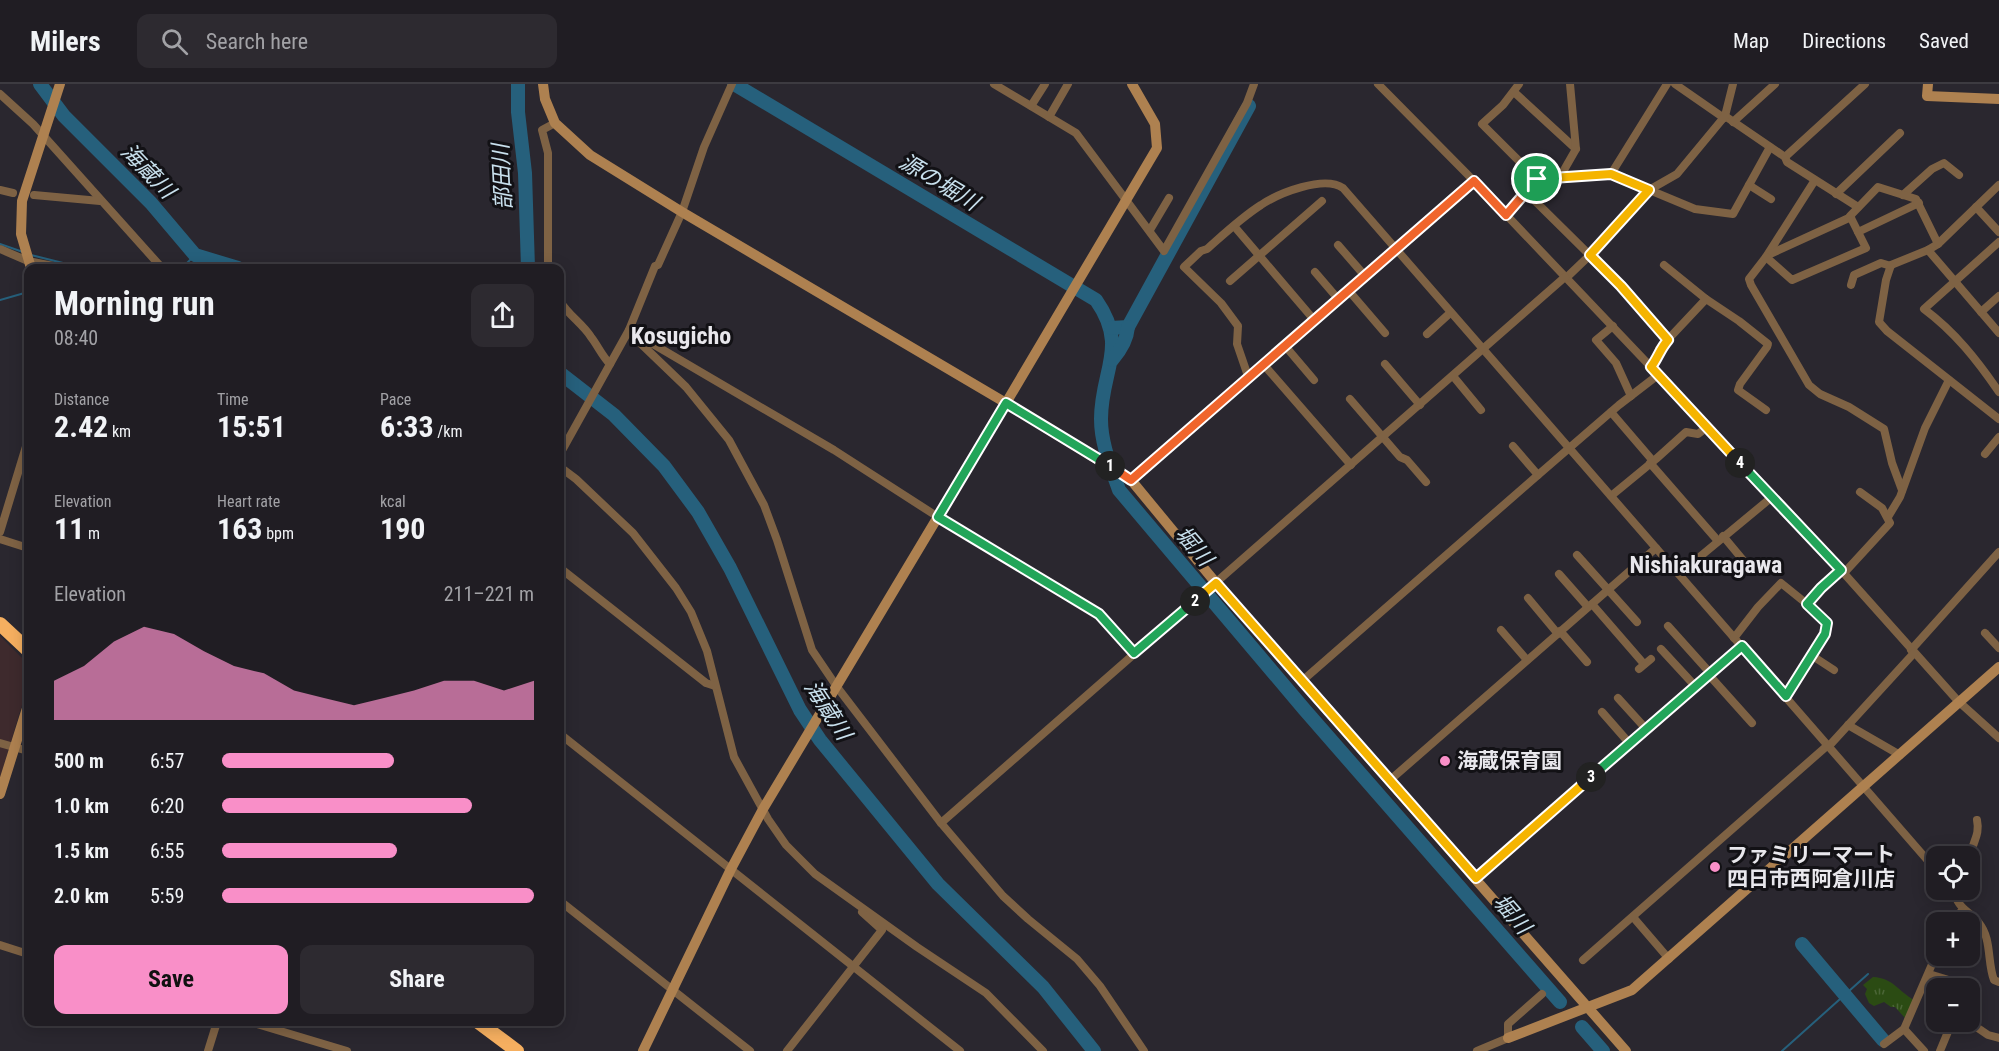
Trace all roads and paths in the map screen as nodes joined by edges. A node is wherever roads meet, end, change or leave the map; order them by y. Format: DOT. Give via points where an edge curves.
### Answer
graph roads {
  1 [pos="60,84"];
  2 [pos="543,84"];
  3 [pos="995,84"];
  4 [pos="1045,84"];
  5 [pos="1068,84"];
  6 [pos="1131,84"];
  7 [pos="1254,84"];
  8 [pos="1378,84"];
  9 [pos="1519,84"];
  10 [pos="1570,84"];
  11 [pos="1667,84"];
  12 [pos="1674,84"];
  13 [pos="1733,84"];
  14 [pos="1765,84"];
  15 [pos="1775,84"];
  16 [pos="1866,84"];
  17 [pos="1928,84"];
  18 [pos="731,85"];
  19 [pos="1514,92"];
  20 [pos="0,94"];
  21 [pos="1761,96"];
  22 [pos="1999,99"];
  23 [pos="1031,106"];
  24 [pos="1049,117"];
  25 [pos="1724,117"];
  26 [pos="1733,122"];
  27 [pos="555,123"];
  28 [pos="1900,133"];
  29 [pos="1770,147"];
  30 [pos="1576,149"];
  31 [pos="1785,157"];
  32 [pos="1611,174"];
  33 [pos="1959,175"];
  34 [pos="1560,177"];
  35 [pos="1537,179"];
  36 [pos="1815,180"];
  37 [pos="1474,181"];
  38 [pos="1999,184"];
  39 [pos="1749,185"];
  40 [pos="0,190"];
  41 [pos="1649,190"];
  42 [pos="1526,192"];
  43 [pos="13,193"];
  44 [pos="1836,194"];
  45 [pos="34,195"];
  46 [pos="1903,195"];
  47 [pos="1126,198"];
  48 [pos="1169,198"];
  49 [pos="1771,199"];
  50 [pos="100,201"];
  51 [pos="1322,201"];
  52 [pos="1919,203"];
  53 [pos="1858,207"];
  54 [pos="1976,207"];
  55 [pos="682,212"];
  56 [pos="1506,215"];
  57 [pos="1851,217"];
  58 [pos="1234,226"];
  59 [pos="1150,230"];
  60 [pos="1858,232"];
  61 [pos="1999,232"];
  62 [pos="1999,242"];
  63 [pos="1938,243"];
  64 [pos="1338,245"];
  65 [pos="0,249"];
  66 [pos="1396,250"];
  67 [pos="1928,250"];
  68 [pos="1259,255"];
  69 [pos="1590,255"];
  70 [pos="1766,256"];
  71 [pos="28,262"];
  72 [pos="158,264"];
  73 [pos="548,264"];
  74 [pos="1664,265"];
  75 [pos="1891,266"];
  76 [pos="1315,272"];
  77 [pos="1365,276"];
  78 [pos="1566,278"];
  79 [pos="1230,281"];
  80 [pos="1955,282"];
  81 [pos="1851,285"];
  82 [pos="1349,291"];
  83 [pos="1999,296"];
  84 [pos="1706,299"];
  85 [pos="1339,300"];
  86 [pos="564,307"];
  87 [pos="1981,312"];
  88 [pos="1450,313"];
  89 [pos="1316,321"];
  90 [pos="1613,326"];
  91 [pos="629,330"];
  92 [pos="1385,333"];
  93 [pos="1999,333"];
  94 [pos="1427,334"];
  95 [pos="1668,340"];
  96 [pos="1286,346"];
  97 [pos="1483,350"];
  98 [pos="1385,364"];
  99 [pos="609,365"];
  100 [pos="1264,365"];
  101 [pos="1651,367"];
  102 [pos="1658,375"];
  103 [pos="1453,376"];
  104 [pos="1249,378"];
  105 [pos="1314,380"];
  106 [pos="1949,380"];
  107 [pos="1999,392"];
  108 [pos="1631,396"];
  109 [pos="1350,399"];
  110 [pos="1006,403"];
  111 [pos="1420,405"];
  112 [pos="1481,410"];
  113 [pos="1766,410"];
  114 [pos="1611,412"];
  115 [pos="1999,420"];
  116 [pos="1706,428"];
  117 [pos="1999,437"];
  118 [pos="1383,438"];
  119 [pos="564,446"];
  120 [pos="1514,446"];
  121 [pos="1569,448"];
  122 [pos="24,453"];
  123 [pos="1985,454"];
  124 [pos="1652,462"];
  125 [pos="1352,465"];
  126 [pos="564,470"];
  127 [pos="1538,475"];
  128 [pos="1131,480"];
  129 [pos="1426,482"];
  130 [pos="1902,490"];
  131 [pos="1860,492"];
  132 [pos="1611,496"];
  133 [pos="1772,497"];
  134 [pos="938,517"];
  135 [pos="1888,518"];
  136 [pos="0,532"];
  137 [pos="1720,538"];
  138 [pos="0,539"];
  139 [pos="24,547"];
  140 [pos="1656,548"];
  141 [pos="1999,552"];
  142 [pos="1577,555"];
  143 [pos="1743,560"];
  144 [pos="1995,562"];
  145 [pos="564,571"];
  146 [pos="1842,572"];
  147 [pos="1560,574"];
  148 [pos="1679,574"];
  149 [pos="1214,584"];
  150 [pos="1608,589"];
  151 [pos="1528,598"];
  152 [pos="1807,604"];
  153 [pos="1590,605"];
  154 [pos="1636,622"];
  155 [pos="0,624"];
  156 [pos="1668,626"];
  157 [pos="1501,630"];
  158 [pos="1559,632"];
  159 [pos="1986,633"];
  160 [pos="1734,638"];
  161 [pos="24,646"];
  162 [pos="1742,646"];
  163 [pos="1999,648"];
  164 [pos="1661,649"];
  165 [pos="1912,651"];
  166 [pos="1134,653"];
  167 [pos="1811,655"];
  168 [pos="1527,660"];
  169 [pos="1587,662"];
  170 [pos="1645,664"];
  171 [pos="1999,667"];
  172 [pos="1834,670"];
  173 [pos="1710,675"];
  174 [pos="1302,681"];
  175 [pos="715,686"];
  176 [pos="837,687"];
  177 [pos="1696,687"];
  178 [pos="1786,696"];
  179 [pos="1618,698"];
  180 [pos="1958,700"];
  181 [pos="1602,712"];
  182 [pos="24,717"];
  183 [pos="1752,723"];
  184 [pos="1848,725"];
  185 [pos="1647,730"];
  186 [pos="564,737"];
  187 [pos="1999,738"];
  188 [pos="0,742"];
  189 [pos="1630,744"];
  190 [pos="1829,746"];
  191 [pos="14,747"];
  192 [pos="24,750"];
  193 [pos="1900,755"];
  194 [pos="1389,780"];
  195 [pos="1864,786"];
  196 [pos="0,794"];
  197 [pos="763,809"];
  198 [pos="1977,820"];
  199 [pos="941,823"];
  200 [pos="1972,846"];
  201 [pos="1926,858"];
  202 [pos="731,869"];
  203 [pos="1476,878"];
  204 [pos="849,898"];
  205 [pos="1955,900"];
  206 [pos="564,903"];
  207 [pos="1963,909"];
  208 [pos="1961,912"];
  209 [pos="1634,917"];
  210 [pos="0,945"];
  211 [pos="24,953"];
  212 [pos="1669,959"];
  213 [pos="1583,960"];
  214 [pos="853,966"];
  215 [pos="1932,966"];
  216 [pos="1929,974"];
  217 [pos="1942,978"];
  218 [pos="1999,982"];
  219 [pos="672,990"];
  220 [pos="1542,994"];
  221 [pos="1589,1007"];
  222 [pos="216,1026"];
  223 [pos="263,1026"];
  224 [pos="483,1026"];
  225 [pos="1904,1029"];
  226 [pos="1980,1030"];
  227 [pos="1948,1032"];
  228 [pos="1508,1038"];
  229 [pos="1999,1038"];
  230 [pos="1884,1044"];
  231 [pos="208,1051"];
  232 [pos="347,1051"];
  233 [pos="517,1051"];
  234 [pos="643,1051"];
  235 [pos="750,1051"];
  236 [pos="787,1051"];
  237 [pos="960,1051"];
  238 [pos="1043,1051"];
  239 [pos="1144,1051"];
  240 [pos="1477,1051"];
  241 [pos="1626,1051"];
  242 [pos="1924,1051"];
  243 [pos="1940,1051"];
  1 -- 71 [label="street" via="22,201 21,226"];
  2 -- 27 [label="street"];
  3 -- 23 [label="street"];
  4 -- 23 [label="street"];
  5 -- 24 [label="street"];
  6 -- 47 [label="street" via="1155,124 1157,148"];
  7 -- 59 [label="street" via="1164,251"];
  8 -- 37 [label="street"];
  9 -- 19 [label="street"];
  10 -- 30 [label="street"];
  11 -- 32 [label="street"];
  12 -- 25 [label="street"];
  13 -- 25 [label="street"];
  14 -- 21 [label="street"];
  15 -- 21 [label="street"];
  16 -- 31 [label="street"];
  17 -- 22 [label="street" via="1927,96"];
  18 -- 55 [label="street"];
  19 -- 30 [label="street"];
  19 -- 35 [label="street" via="1482,124"];
  20 -- 50 [label="street" via="33,124"];
  21 -- 26 [label="street"];
  23 -- 24 [label="street"];
  24 -- 47 [label="street" via="1081,138"];
  25 -- 26 [label="street"];
  25 -- 41 [label="street" via="1677,174"];
  26 -- 29 [label="street"];
  27 -- 55 [label="street" via="590,155"];
  27 -- 73 [label="street" via="542,130 548,153"];
  28 -- 44 [label="street"];
  29 -- 31 [label="street"];
  29 -- 39 [label="street"];
  30 -- 34 [label="street"];
  31 -- 36 [label="street"];
  32 -- 34 [label="street"];
  32 -- 41 [label="street"];
  33 -- 46 [label="street" via="1944,163"];
  34 -- 35 [label="street"];
  35 -- 42 [label="street"];
  36 -- 44 [label="street"];
  36 -- 70 [label="street"];
  37 -- 56 [label="street"];
  37 -- 66 [label="street"];
  38 -- 54 [label="street"];
  39 -- 41 [label="street" via="1733,214 1695,209"];
  39 -- 49 [label="street"];
  40 -- 43 [label="street"];
  41 -- 69 [label="street"];
  42 -- 56 [label="street"];
  42 -- 69 [label="street"];
  44 -- 53 [label="street"];
  45 -- 50 [label="street"];
  46 -- 52 [label="street"];
  46 -- 53 [label="street" via="1878,187"];
  47 -- 59 [label="street"];
  47 -- 110 [label="street"];
  48 -- 59 [label="street"];
  50 -- 72 [label="street"];
  51 -- 68 [label="street"];
  52 -- 60 [label="street"];
  52 -- 63 [label="street"];
  53 -- 57 [label="street"];
  54 -- 61 [label="street"];
  54 -- 63 [label="street"];
  55 -- 91 [label="street"];
  55 -- 110 [label="street"];
  56 -- 78 [label="street"];
  57 -- 60 [label="street"];
  57 -- 70 [label="street"];
  58 -- 66 [label="street" via="1274,198 1309,185 1334,183 1343,188"];
  58 -- 68 [label="street"];
  58 -- 104 [label="street" via="1184,267 1238,326 1238,344"];
  60 -- 70 [label="street" via="1866,248 1792,280"];
  62 -- 80 [label="street"];
  63 -- 67 [label="street"];
  64 -- 77 [label="street"];
  65 -- 71 [label="street"];
  66 -- 77 [label="street"];
  66 -- 88 [label="street"];
  67 -- 75 [label="street"];
  67 -- 80 [label="street"];
  68 -- 79 [label="street"];
  68 -- 89 [label="street"];
  69 -- 78 [label="street"];
  69 -- 95 [label="street"];
  70 -- 130 [label="street" via="1749,279 1805,380 1820,394 1884,429"];
  74 -- 84 [label="street"];
  75 -- 81 [label="street" via="1881,263 1854,275"];
  75 -- 106 [label="street" via="1879,322"];
  76 -- 85 [label="street"];
  77 -- 82 [label="street"];
  78 -- 90 [label="street"];
  78 -- 97 [label="street"];
  80 -- 87 [label="street"];
  80 -- 107 [label="street" via="1924,309 1963,343"];
  82 -- 85 [label="street"];
  82 -- 92 [label="street"];
  83 -- 87 [label="street"];
  84 -- 95 [label="street"];
  84 -- 113 [label="street" via="1768,344 1738,390"];
  85 -- 89 [label="street"];
  86 -- 99 [label="street" via="593,338"];
  87 -- 93 [label="street"];
  88 -- 94 [label="street"];
  88 -- 97 [label="street"];
  89 -- 96 [label="street"];
  90 -- 101 [label="street"];
  90 -- 108 [label="street" via="1596,340 1616,363"];
  91 -- 99 [label="street"];
  91 -- 134 [label="street" via="834,450"];
  91 -- 176 [label="street" via="686,387 729,440 756,488 777,540 812,650"];
  95 -- 101 [label="street"];
  96 -- 100 [label="street"];
  96 -- 105 [label="street"];
  97 -- 103 [label="street"];
  97 -- 121 [label="street"];
  98 -- 111 [label="street"];
  99 -- 119 [label="street"];
  100 -- 104 [label="street"];
  100 -- 125 [label="street"];
  101 -- 102 [label="street"];
  102 -- 108 [label="street"];
  102 -- 116 [label="street"];
  103 -- 111 [label="street"];
  103 -- 112 [label="street"];
  104 -- 128 [label="street"];
  106 -- 115 [label="street"];
  106 -- 130 [label="street" via="1925,428"];
  108 -- 114 [label="street"];
  109 -- 118 [label="street"];
  110 -- 128 [label="street"];
  110 -- 134 [label="street"];
  111 -- 118 [label="street"];
  114 -- 121 [label="street"];
  114 -- 124 [label="street"];
  116 -- 124 [label="street" via="1698,434 1686,432"];
  116 -- 133 [label="street"];
  117 -- 123 [label="street"];
  118 -- 125 [label="street"];
  118 -- 129 [label="street"];
  120 -- 127 [label="street"];
  121 -- 127 [label="street"];
  121 -- 132 [label="street"];
  122 -- 136 [label="street"];
  124 -- 132 [label="street"];
  124 -- 137 [label="street"];
  125 -- 149 [label="street"];
  126 -- 175 [label="street" via="633,533 676,588 702,636"];
  127 -- 174 [label="street"];
  128 -- 149 [label="street"];
  130 -- 135 [label="street"];
  131 -- 135 [label="street" via="1882,508"];
  132 -- 140 [label="street"];
  133 -- 137 [label="street"];
  133 -- 146 [label="street"];
  134 -- 166 [label="street" via="1099,614"];
  134 -- 176 [label="street"];
  135 -- 146 [label="street" via="1890,523"];
  137 -- 143 [label="street"];
  137 -- 148 [label="street"];
  138 -- 139 [label="street"];
  140 -- 148 [label="street"];
  140 -- 150 [label="street"];
  141 -- 144 [label="street"];
  142 -- 150 [label="street"];
  144 -- 165 [label="street"];
  145 -- 175 [label="street" via="706,683"];
  146 -- 152 [label="street"];
  146 -- 165 [label="street"];
  147 -- 153 [label="street"];
  148 -- 160 [label="street"];
  149 -- 166 [label="street"];
  149 -- 174 [label="street"];
  150 -- 153 [label="street"];
  150 -- 154 [label="street"];
  151 -- 158 [label="street"];
  152 -- 160 [label="street" via="1781,583"];
  152 -- 167 [label="street" via="1828,625"];
  153 -- 158 [label="street"];
  153 -- 170 [label="street"];
  155 -- 161 [label="highway"];
  156 -- 173 [label="street"];
  157 -- 168 [label="street"];
  158 -- 168 [label="street"];
  158 -- 169 [label="street"];
  159 -- 163 [label="street"];
  160 -- 162 [label="street"];
  162 -- 173 [label="street"];
  162 -- 178 [label="street"];
  164 -- 177 [label="street"];
  165 -- 180 [label="street"];
  165 -- 184 [label="street"];
  166 -- 199 [label="street"];
  167 -- 172 [label="street"];
  167 -- 178 [label="street"];
  168 -- 194 [label="street"];
  171 -- 180 [label="street"];
  173 -- 177 [label="street"];
  173 -- 183 [label="street"];
  174 -- 194 [label="street"];
  175 -- 197 [label="street" via="734,758"];
  176 -- 197 [label="street"];
  176 -- 199 [label="street"];
  177 -- 185 [label="street"];
  178 -- 190 [label="street"];
  179 -- 185 [label="street"];
  180 -- 187 [label="street"];
  180 -- 193 [label="street"];
  181 -- 189 [label="street"];
  182 -- 191 [label="street"];
  184 -- 190 [label="street"];
  184 -- 193 [label="street"];
  185 -- 189 [label="street"];
  186 -- 202 [label="street"];
  188 -- 191 [label="street"];
  189 -- 203 [label="street"];
  190 -- 195 [label="street"];
  190 -- 209 [label="street"];
  191 -- 192 [label="street"];
  191 -- 196 [label="street"];
  193 -- 195 [label="street"];
  194 -- 203 [label="street"];
  195 -- 201 [label="street"];
  195 -- 212 [label="street"];
  197 -- 202 [label="street"];
  197 -- 204 [label="street" via="792,852"];
  198 -- 200 [label="street" via="1979,830"];
  199 -- 239 [label="street" via="1003,896 1077,959"];
  202 -- 214 [label="street"];
  202 -- 219 [label="street"];
  203 -- 221 [label="street"];
  204 -- 214 [label="street" via="882,930"];
  204 -- 238 [label="street" via="986,993"];
  205 -- 207 [label="street"];
  206 -- 219 [label="street"];
  207 -- 208 [label="street"];
  207 -- 218 [label="street" via="1980,924 1987,939 1990,970"];
  209 -- 212 [label="street"];
  209 -- 213 [label="street"];
  210 -- 211 [label="street"];
  212 -- 221 [label="street" via="1632,990"];
  214 -- 236 [label="street"];
  214 -- 237 [label="street"];
  215 -- 216 [label="street"];
  216 -- 217 [label="street"];
  216 -- 225 [label="street"];
  219 -- 234 [label="street"];
  219 -- 235 [label="street"];
  220 -- 228 [label="street" via="1508,1024"];
  221 -- 228 [label="street"];
  221 -- 241 [label="street"];
  222 -- 231 [label="street"];
  223 -- 232 [label="street"];
  224 -- 233 [label="highway"];
  225 -- 230 [label="street"];
  225 -- 242 [label="street"];
  226 -- 229 [label="street"];
  227 -- 243 [label="street"];
  228 -- 240 [label="street"];
}
